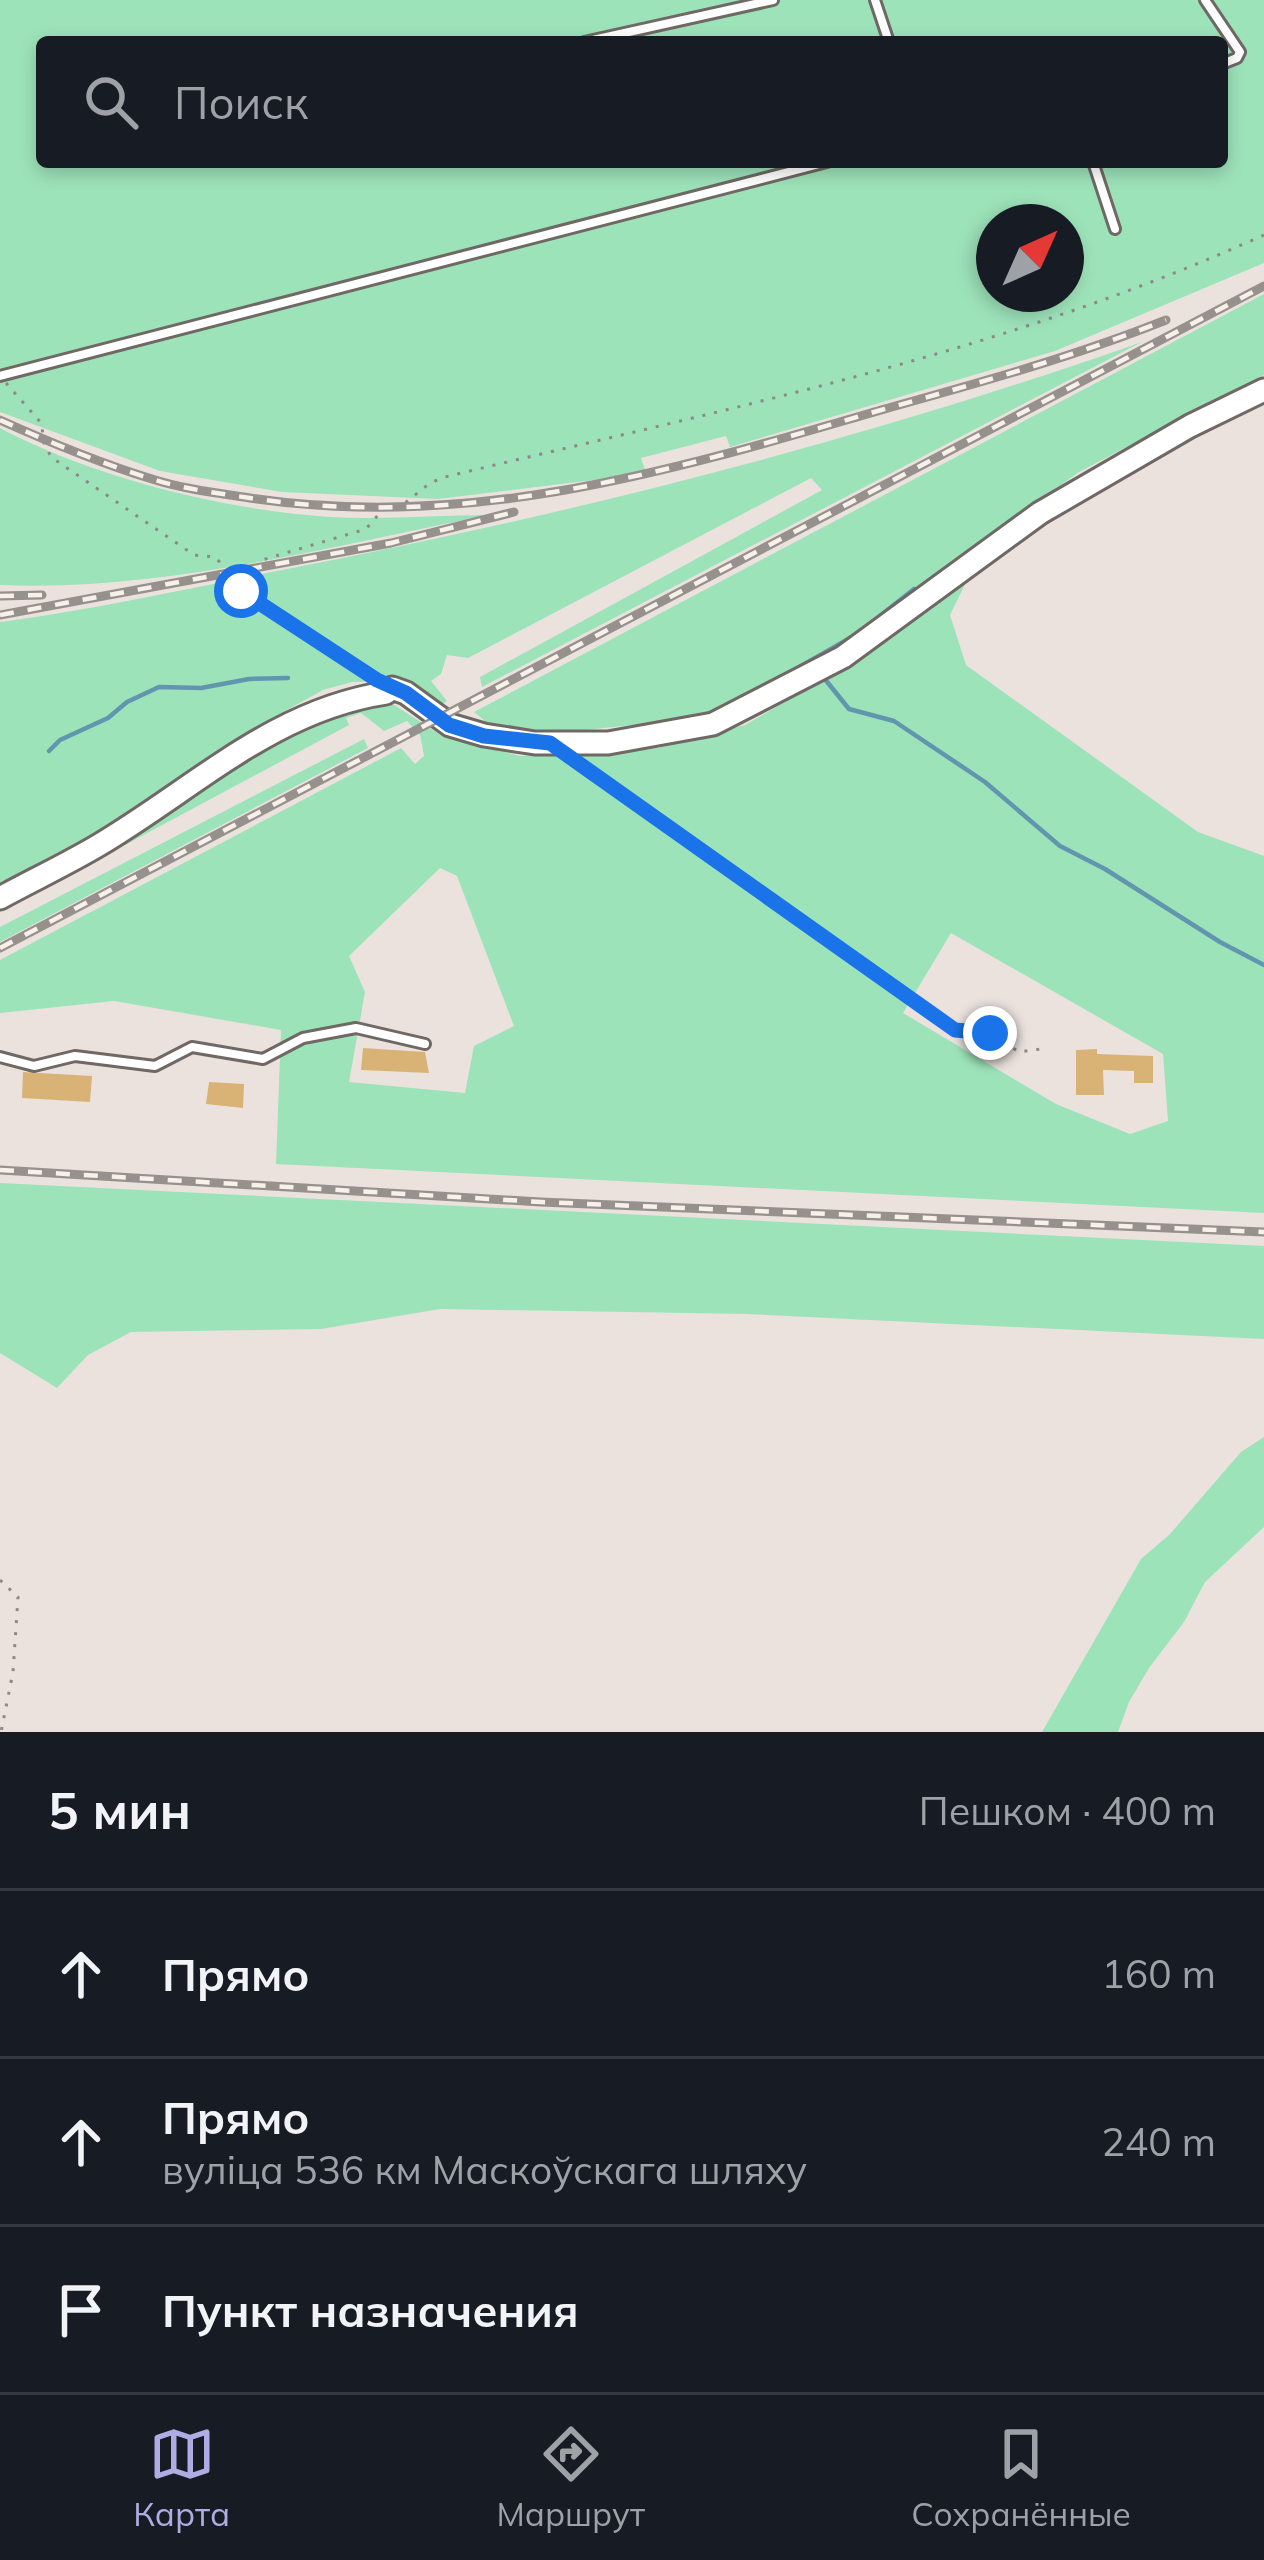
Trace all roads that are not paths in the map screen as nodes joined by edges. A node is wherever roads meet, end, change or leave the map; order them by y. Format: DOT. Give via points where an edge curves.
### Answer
graph roads {
  1 [pos="773,0"];
  2 [pos="875,0"];
  3 [pos="1205,0"];
  4 [pos="611,36"];
  5 [pos="888,36"];
  6 [pos="1228,62"];
  7 [pos="804,168"];
  8 [pos="1095,168"];
  9 [pos="1114,230"];
  10 [pos="1,376"];
  11 [pos="1264,390"];
  12 [pos="0,898"];
  13 [pos="425,1044"];
  14 [pos="0,1057"];
  1 -- 4 [label="lane"];
  2 -- 5 [label="lane"];
  3 -- 6 [label="lane" via="1240,52"];
  7 -- 10 [label="lane"];
  8 -- 9 [label="lane"];
  11 -- 12 [label="street" via="1040,513 843,657 728,719 608,743 550,743 449,725 392,688 273,729 99,845"];
  13 -- 14 [label="lane" via="356,1028 303,1037 263,1059 192,1047 154,1066 75,1056 34,1066"];
}
